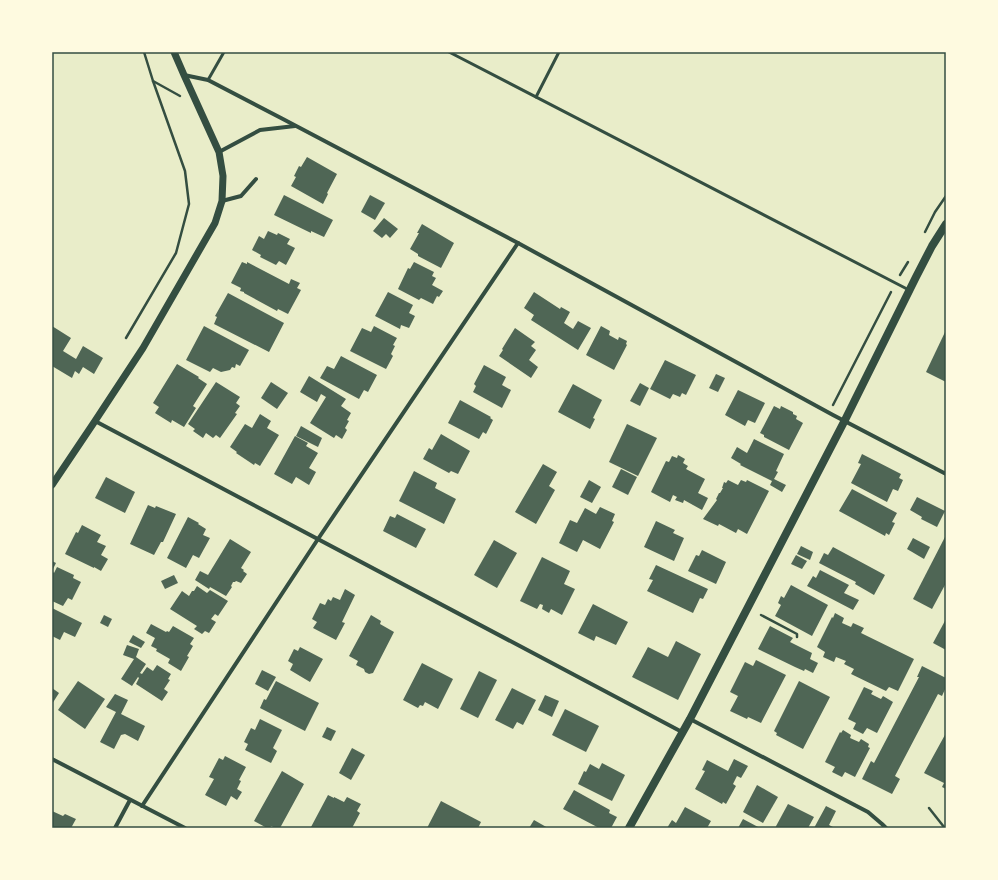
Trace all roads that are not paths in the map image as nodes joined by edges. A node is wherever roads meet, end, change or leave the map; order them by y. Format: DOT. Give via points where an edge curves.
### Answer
graph roads {
  1 [pos="174,52"];
  2 [pos="224,52"];
  3 [pos="449,52"];
  4 [pos="559,52"];
  5 [pos="184,75"];
  6 [pos="208,80"];
  7 [pos="536,97"];
  8 [pos="296,126"];
  9 [pos="219,152"];
  10 [pos="256,179"];
  11 [pos="222,201"];
  12 [pos="946,224"];
  13 [pos="518,243"];
  14 [pos="909,290"];
  15 [pos="845,420"];
  16 [pos="95,421"];
  17 [pos="946,474"];
  18 [pos="52,485"];
  19 [pos="318,539"];
  20 [pos="690,719"];
  21 [pos="682,732"];
  22 [pos="52,759"];
  23 [pos="130,800"];
  24 [pos="142,806"];
  25 [pos="115,828"];
  26 [pos="185,828"];
  27 [pos="629,828"];
  28 [pos="886,828"];
  1 -- 5 [label="street"];
  2 -- 6 [label="lane"];
  3 -- 7 [label="lane"];
  4 -- 7 [label="lane"];
  5 -- 6 [label="street"];
  5 -- 9 [label="street"];
  6 -- 8 [label="street"];
  7 -- 14 [label="lane"];
  8 -- 9 [label="street" via="260,130"];
  8 -- 13 [label="street"];
  9 -- 11 [label="street" via="223,176"];
  10 -- 11 [label="street" via="241,196"];
  11 -- 16 [label="street" via="215,223 143,348"];
  12 -- 14 [label="main road"];
  13 -- 15 [label="street"];
  13 -- 19 [label="street"];
  14 -- 15 [label="main road"];
  15 -- 17 [label="street"];
  15 -- 20 [label="main road"];
  16 -- 18 [label="street"];
  16 -- 19 [label="street"];
  19 -- 21 [label="street"];
  19 -- 24 [label="street"];
  20 -- 21 [label="main road"];
  20 -- 28 [label="street" via="868,812"];
  21 -- 27 [label="main road"];
  22 -- 23 [label="street"];
  23 -- 24 [label="street"];
  23 -- 25 [label="street"];
  24 -- 26 [label="street"];
}
